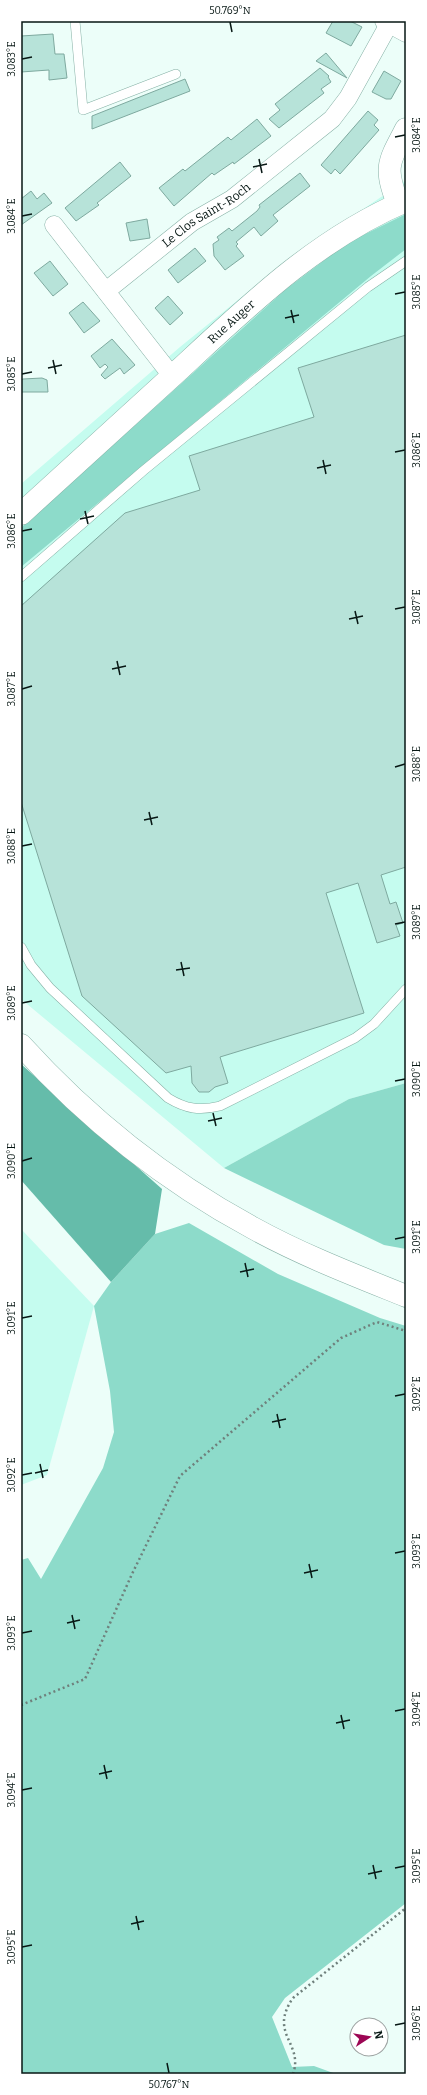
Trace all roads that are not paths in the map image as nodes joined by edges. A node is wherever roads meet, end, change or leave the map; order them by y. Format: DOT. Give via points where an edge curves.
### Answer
graph roads {
  1 [pos="75,21"];
  2 [pos="387,22"];
  3 [pos="406,33"];
  4 [pos="176,74"];
  5 [pos="406,129"];
  6 [pos="402,202"];
  7 [pos="54,225"];
  8 [pos="406,260"];
  9 [pos="106,291"];
  10 [pos="172,376"];
  11 [pos="21,514"];
  12 [pos="21,577"];
  13 [pos="21,947"];
  14 [pos="406,989"];
  15 [pos="21,1045"];
  16 [pos="379,1284"];
  17 [pos="406,1291"];
  18 [pos="406,1296"];
  1 -- 4 [label="lane" via="83,110"];
  2 -- 3 [label="street"];
  2 -- 9 [label="street, Le Clos Saint-Roch" via="348,98 332,119 232,199 192,222"];
  5 -- 6 [label="street, Rue Auger" via="388,167 390,179"];
  6 -- 10 [label="street, Rue Auger" via="364,221 304,260 246,308"];
  7 -- 9 [label="street"];
  8 -- 12 [label="lane" via="368,287 161,456"];
  9 -- 10 [label="street"];
  10 -- 11 [label="street, Rue Auger"];
  13 -- 14 [label="lane" via="31,965 50,988 162,1093 179,1105 198,1109 220,1106 355,1038 374,1024"];
  15 -- 16 [label="street" via="109,1130 196,1194 266,1235 334,1267"];
  16 -- 17 [label="street"];
  16 -- 18 [label="street"];
}
